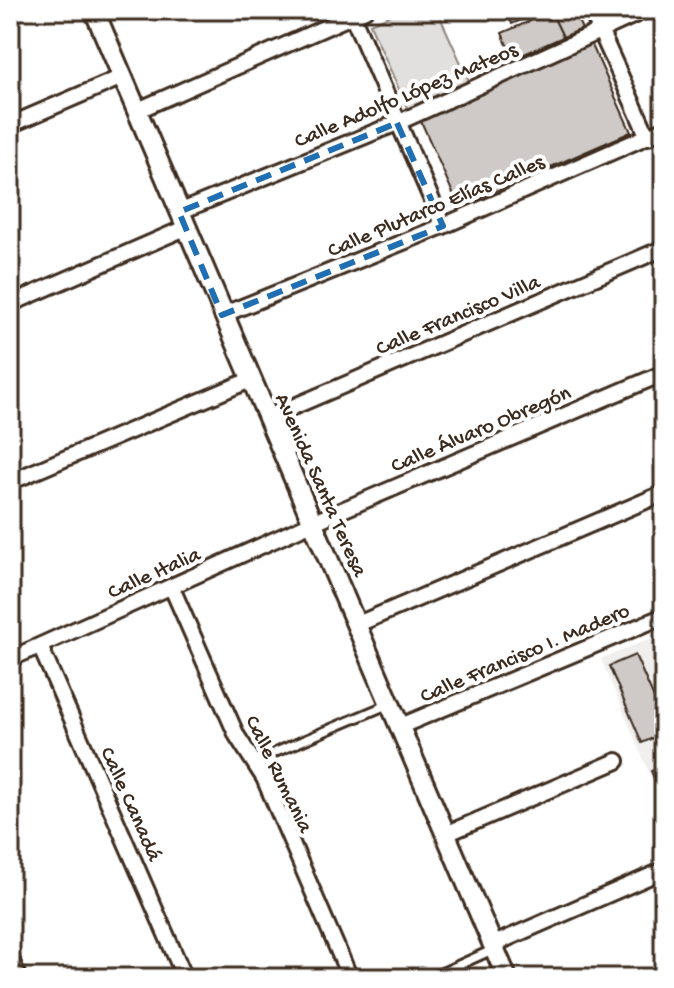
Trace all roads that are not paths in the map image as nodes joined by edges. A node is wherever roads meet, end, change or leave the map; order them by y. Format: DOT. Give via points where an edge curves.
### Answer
graph roads {
  1 [pos="94,10"];
  2 [pos="591,10"];
  3 [pos="646,10"];
  4 [pos="356,12"];
  5 [pos="600,31"];
  6 [pos="122,77"];
  7 [pos="136,111"];
  8 [pos="397,123"];
  9 [pos="10,125"];
  10 [pos="664,129"];
  11 [pos="648,137"];
  12 [pos="182,220"];
  13 [pos="443,226"];
  14 [pos="664,248"];
  15 [pos="10,304"];
  16 [pos="222,315"];
  17 [pos="664,373"];
  18 [pos="250,380"];
  19 [pos="267,418"];
  20 [pos="10,482"];
  21 [pos="664,493"];
  22 [pos="314,522"];
  23 [pos="172,588"];
  24 [pos="664,616"];
  25 [pos="358,624"];
  26 [pos="40,646"];
  27 [pos="10,659"];
  28 [pos="391,703"];
  29 [pos="401,726"];
  30 [pos="276,752"];
  31 [pos="617,761"];
  32 [pos="446,834"];
  33 [pos="664,870"];
  34 [pos="493,947"];
  35 [pos="10,957"];
  36 [pos="447,974"];
  37 [pos="19,978"];
  38 [pos="185,978"];
  39 [pos="350,978"];
  40 [pos="430,978"];
  41 [pos="507,978"];
  1 -- 6 [label="street, Avenida Santa Teresa"];
  2 -- 5 [label="street"];
  3 -- 5 [label="street, Calle Adolfo López Mateos"];
  4 -- 7 [label="street"];
  4 -- 8 [label="street"];
  5 -- 8 [label="street, Calle Adolfo López Mateos"];
  5 -- 11 [label="street"];
  6 -- 7 [label="street, Avenida Santa Teresa"];
  6 -- 9 [label="street"];
  7 -- 12 [label="street, Avenida Santa Teresa"];
  8 -- 12 [label="street, Calle Adolfo López Mateos"];
  8 -- 13 [label="street"];
  10 -- 11 [label="street, Calle Plutarco Elías Calles"];
  11 -- 13 [label="street, Calle Plutarco Elías Calles"];
  12 -- 15 [label="street, Calle Adolfo López Mateos"];
  12 -- 16 [label="street, Avenida Santa Teresa"];
  13 -- 16 [label="street, Calle Plutarco Elías Calles"];
  14 -- 19 [label="street, Calle Francisco Villa"];
  16 -- 18 [label="street, Avenida Santa Teresa"];
  17 -- 22 [label="street, Calle Álvaro Obregón"];
  18 -- 19 [label="street, Avenida Santa Teresa"];
  18 -- 20 [label="street"];
  19 -- 22 [label="street, Avenida Santa Teresa"];
  21 -- 25 [label="street"];
  22 -- 23 [label="street, Calle Italia"];
  22 -- 25 [label="street, Avenida Santa Teresa"];
  23 -- 26 [label="street, Calle Italia"];
  23 -- 39 [label="street, Calle Rumania" via="237,736 264,778"];
  24 -- 29 [label="street, Calle Francisco I. Madero"];
  25 -- 28 [label="street, Avenida Santa Teresa"];
  26 -- 27 [label="street, Calle Italia"];
  26 -- 38 [label="street, Calle Canadá"];
  28 -- 29 [label="street, Avenida Santa Teresa"];
  28 -- 30 [label="lane"];
  29 -- 32 [label="street, Avenida Santa Teresa"];
  31 -- 32 [label="street"];
  32 -- 34 [label="street, Avenida Santa Teresa"];
  33 -- 34 [label="street"];
  34 -- 36 [label="lane"];
  34 -- 41 [label="street, Avenida Santa Teresa"];
  35 -- 37 [label="street"];
  36 -- 40 [label="lane"];
}
